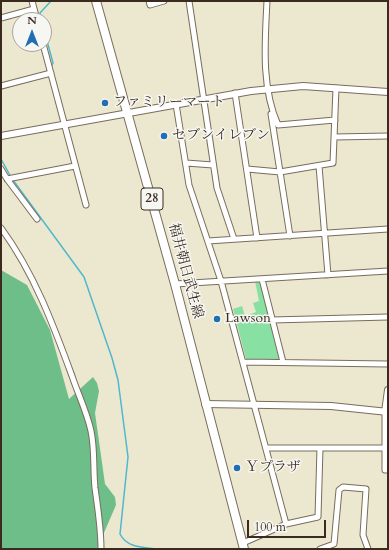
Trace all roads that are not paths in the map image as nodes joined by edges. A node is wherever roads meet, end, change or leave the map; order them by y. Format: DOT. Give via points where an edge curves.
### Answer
graph roads {
  1 [pos="32,1"];
  2 [pos="96,1"];
  3 [pos="149,1"];
  4 [pos="164,1"];
  5 [pos="188,1"];
  6 [pos="267,1"];
  7 [pos="34,9"];
  8 [pos="35,12"];
  9 [pos="1,18"];
  10 [pos="45,52"];
  11 [pos="51,73"];
  12 [pos="1,86"];
  13 [pos="336,88"];
  14 [pos="268,89"];
  15 [pos="388,92"];
  16 [pos="235,93"];
  17 [pos="203,99"];
  18 [pos="176,104"];
  19 [pos="270,107"];
  20 [pos="128,114"];
  21 [pos="335,120"];
  22 [pos="66,125"];
  23 [pos="1,136"];
  24 [pos="388,136"];
  25 [pos="334,137"];
  26 [pos="186,163"];
  27 [pos="213,165"];
  28 [pos="75,166"];
  29 [pos="319,166"];
  30 [pos="1,169"];
  31 [pos="247,169"];
  32 [pos="280,172"];
  33 [pos="7,179"];
  34 [pos="86,205"];
  35 [pos="37,219"];
  36 [pos="1,228"];
  37 [pos="388,229"];
  38 [pos="324,234"];
  39 [pos="290,236"];
  40 [pos="257,238"];
  41 [pos="234,239"];
  42 [pos="208,241"];
  43 [pos="388,271"];
  44 [pos="328,274"];
  45 [pos="262,279"];
  46 [pos="222,282"];
  47 [pos="176,284"];
  48 [pos="388,317"];
  49 [pos="272,320"];
  50 [pos="242,362"];
  51 [pos="283,362"];
  52 [pos="388,364"];
  53 [pos="388,390"];
  54 [pos="205,404"];
  55 [pos="254,404"];
  56 [pos="386,412"];
  57 [pos="266,448"];
  58 [pos="320,448"];
  59 [pos="385,448"];
  60 [pos="388,470"];
  61 [pos="286,524"];
  62 [pos="243,546"];
  63 [pos="101,549"];
  64 [pos="320,549"];
  65 [pos="368,549"];
  1 -- 7 [label="street"];
  2 -- 20 [label="main road, 福井朝日武生線 / 28"];
  3 -- 4 [label="street" via="150,5"];
  5 -- 17 [label="street"];
  6 -- 14 [label="street" via="265,49"];
  7 -- 8 [label="street"];
  7 -- 9 [label="street"];
  10 -- 11 [label="street"];
  11 -- 12 [label="street"];
  11 -- 22 [label="street"];
  13 -- 14 [label="street" via="303,86"];
  13 -- 15 [label="street"];
  13 -- 21 [label="street"];
  14 -- 16 [label="street"];
  14 -- 19 [label="street"];
  16 -- 17 [label="street"];
  16 -- 31 [label="street"];
  17 -- 18 [label="street"];
  17 -- 27 [label="street"];
  18 -- 20 [label="street"];
  18 -- 26 [label="street"];
  19 -- 21 [label="street" via="278,125"];
  19 -- 32 [label="street"];
  20 -- 22 [label="street"];
  20 -- 47 [label="main road, 福井朝日武生線 / 28"];
  21 -- 25 [label="street"];
  22 -- 23 [label="street"];
  22 -- 28 [label="street"];
  24 -- 25 [label="street"];
  25 -- 29 [label="street" via="333,163"];
  26 -- 27 [label="street"];
  26 -- 42 [label="street" via="189,185"];
  27 -- 41 [label="street" via="217,188"];
  28 -- 33 [label="street"];
  28 -- 34 [label="street"];
  29 -- 32 [label="street"];
  29 -- 38 [label="street"];
  30 -- 33 [label="street"];
  31 -- 32 [label="street"];
  31 -- 40 [label="street"];
  32 -- 39 [label="street"];
  33 -- 35 [label="street"];
  36 -- 63 [label="street" via="32,276 53,323 86,413 94,452"];
  37 -- 38 [label="street"];
  38 -- 39 [label="street"];
  38 -- 44 [label="street"];
  39 -- 40 [label="street"];
  40 -- 41 [label="street"];
  41 -- 42 [label="street"];
  42 -- 46 [label="street"];
  43 -- 44 [label="street"];
  44 -- 45 [label="street"];
  45 -- 46 [label="street"];
  45 -- 49 [label="street"];
  46 -- 47 [label="street"];
  46 -- 50 [label="street"];
  47 -- 54 [label="main road, 福井朝日武生線 / 28"];
  48 -- 49 [label="street"];
  49 -- 51 [label="street"];
  50 -- 51 [label="street"];
  50 -- 55 [label="street"];
  51 -- 52 [label="street"];
  53 -- 56 [label="street"];
  54 -- 55 [label="street"];
  54 -- 62 [label="main road, 福井朝日武生線 / 28"];
  55 -- 56 [label="street" via="331,406"];
  55 -- 57 [label="street"];
  56 -- 59 [label="street"];
  57 -- 58 [label="street"];
  57 -- 61 [label="street"];
  58 -- 59 [label="street"];
  58 -- 61 [label="street" via="318,517"];
  59 -- 60 [label="street" via="385,470"];
  61 -- 62 [label="street"];
  64 -- 65 [label="street" via="334,544 339,490 343,487 366,489 363,535"];
}
